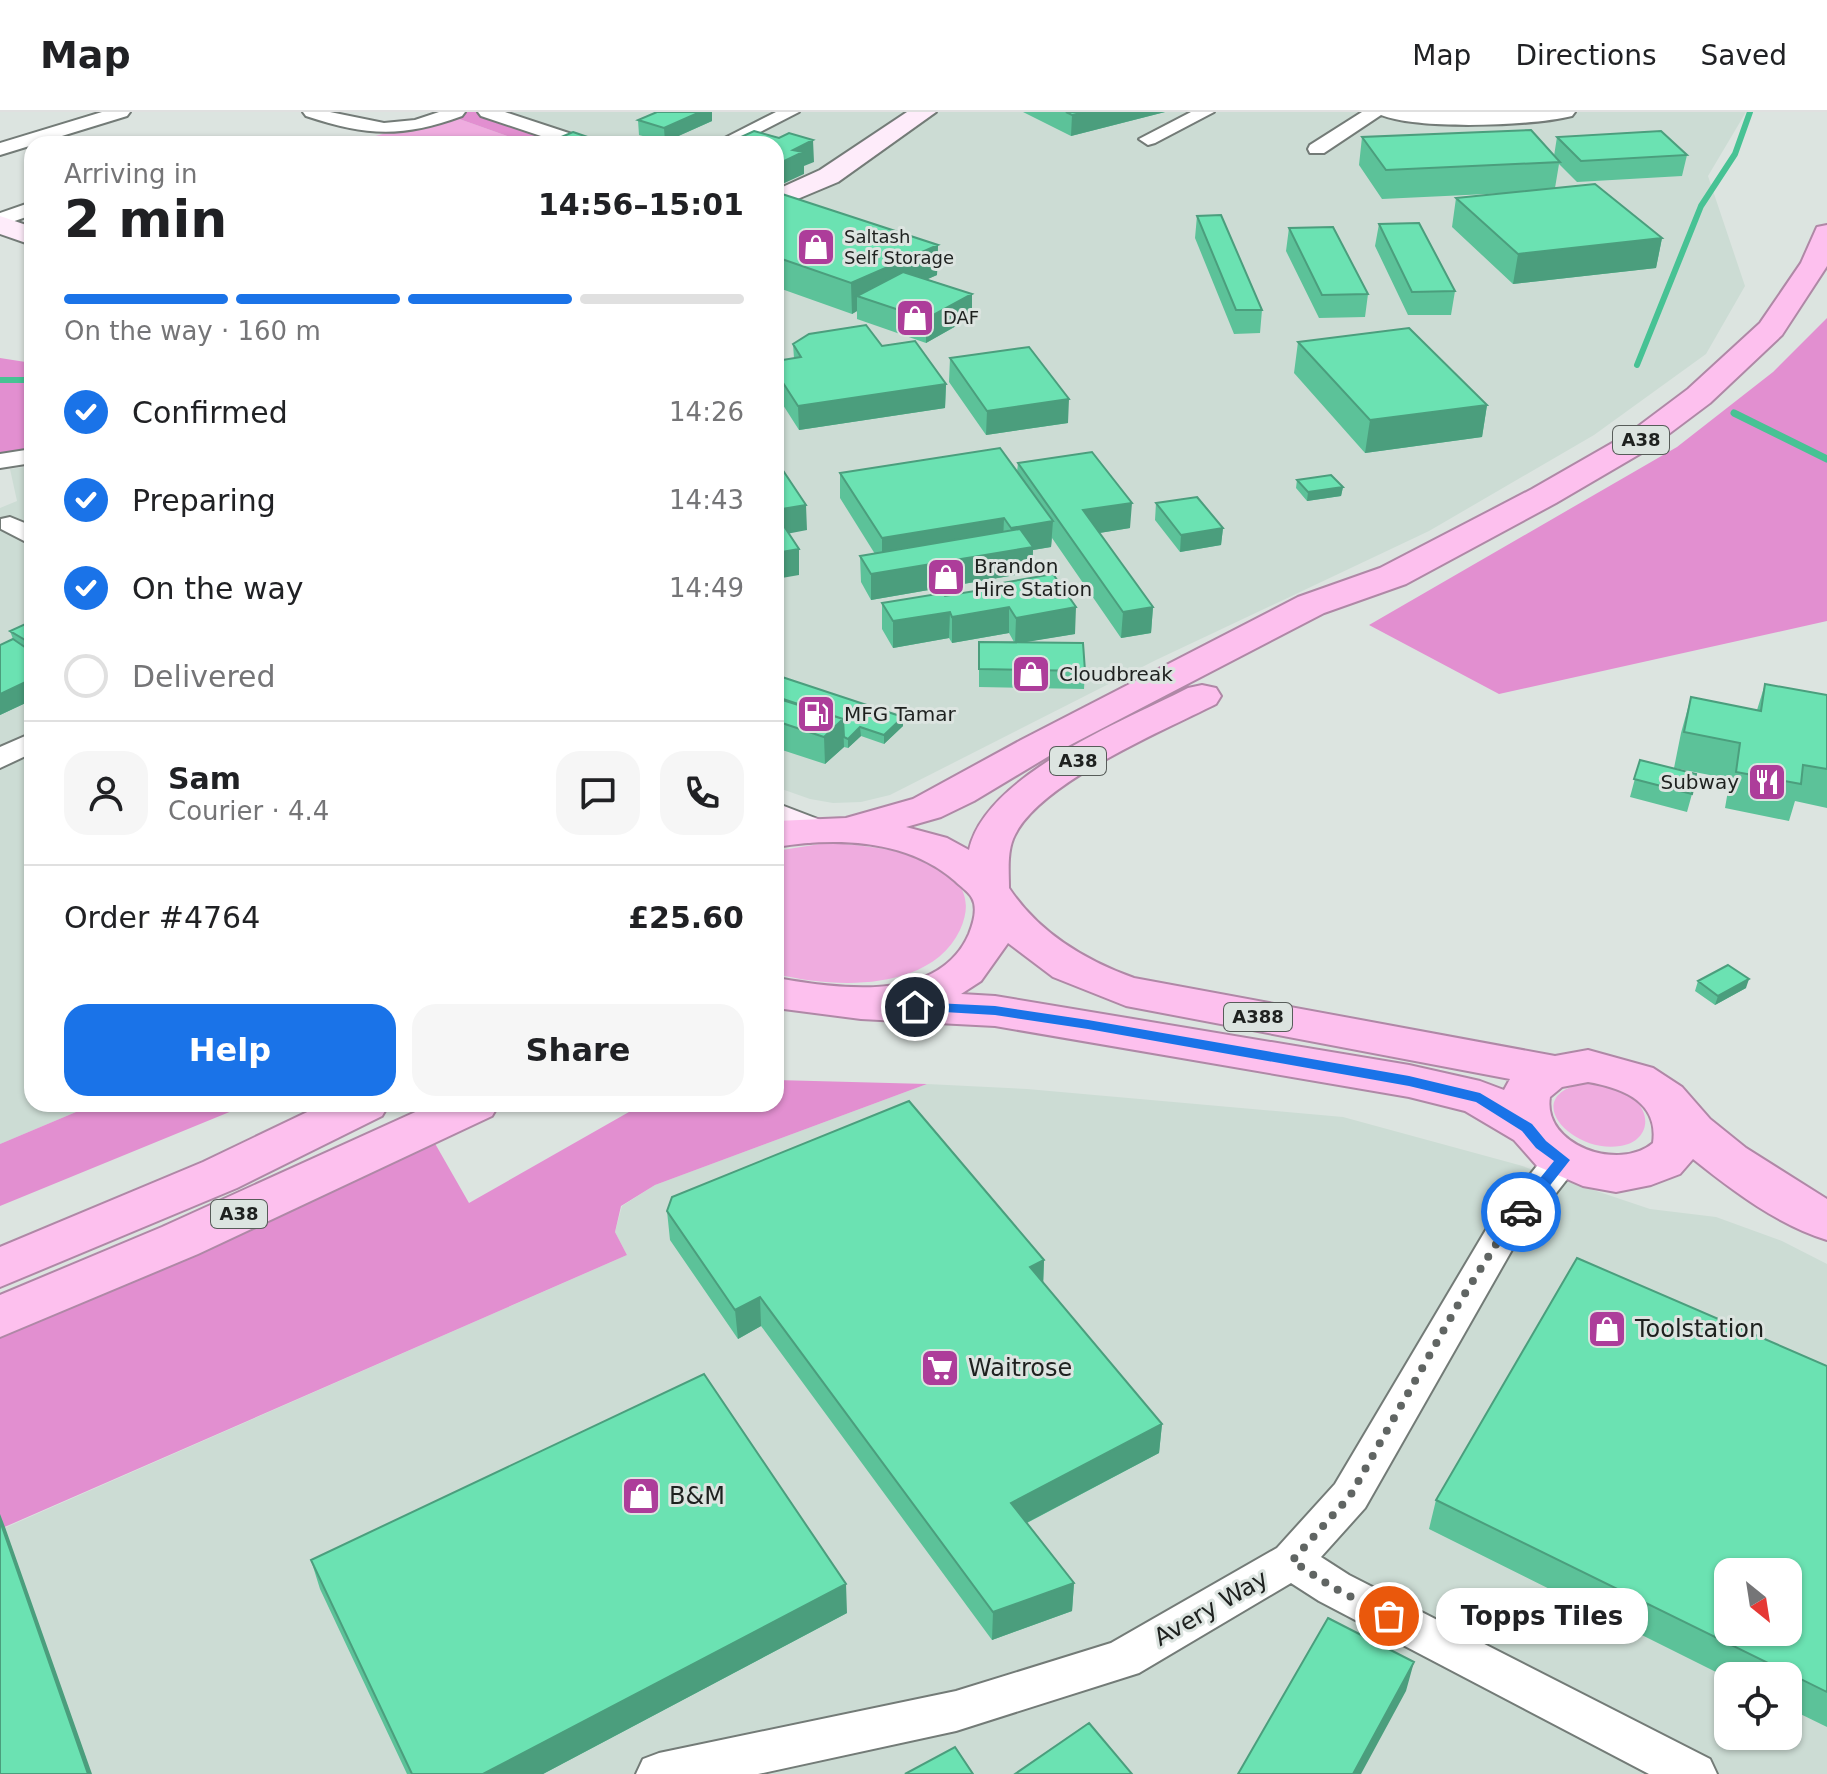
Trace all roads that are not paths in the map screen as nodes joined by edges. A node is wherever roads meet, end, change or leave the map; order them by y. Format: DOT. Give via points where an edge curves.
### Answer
graph roads {
  1 [pos="121,112"];
  2 [pos="312,112"];
  3 [pos="456,112"];
  4 [pos="487,112"];
  5 [pos="790,112"];
  6 [pos="924,112"];
  7 [pos="1205,112"];
  8 [pos="1374,112"];
  9 [pos="1388,112"];
  10 [pos="1566,112"];
  11 [pos="43,136"];
  12 [pos="559,136"];
  13 [pos="739,136"];
  14 [pos="1148,139"];
  15 [pos="24,142"];
  16 [pos="0,149"];
  17 [pos="1317,149"];
  18 [pos="784,196"];
  19 [pos="24,212"];
  20 [pos="0,222"];
  21 [pos="24,233"];
  22 [pos="1827,233"];
  23 [pos="24,457"];
  24 [pos="0,461"];
  25 [pos="10,524"];
  26 [pos="24,532"];
  27 [pos="1393,576"];
  28 [pos="24,746"];
  29 [pos="0,759"];
  30 [pos="801,828"];
  31 [pos="991,894"];
  32 [pos="784,994"];
  33 [pos="784,1000"];
  34 [pos="841,1002"];
  35 [pos="1551,1071"];
  36 [pos="349,1112"];
  37 [pos="458,1112"];
  38 [pos="1677,1115"];
  39 [pos="1527,1127"];
  40 [pos="1562,1160"];
  41 [pos="1662,1163"];
  42 [pos="1813,1214"];
  43 [pos="0,1268"];
  44 [pos="0,1317"];
  45 [pos="1292,1561"];
  46 [pos="659,1774"];
  47 [pos="1694,1774"];
  1 -- 11 [label="street"];
  2 -- 3 [label="street" via="379,130"];
  4 -- 12 [label="street"];
  5 -- 13 [label="street"];
  6 -- 18 [label="street" via="829,176"];
  7 -- 14 [label="street"];
  8 -- 17 [label="street"];
  9 -- 10 [label="street" via="1480,120"];
  15 -- 16 [label="street"];
  19 -- 20 [label="street"];
  20 -- 21 [label="street"];
  22 -- 27 [label="highway, A38" via="1815,263 1771,329 1699,396 1639,441"];
  23 -- 24 [label="street"];
  25 -- 26 [label="street"];
  27 -- 30 [label="highway, A38" via="1311,605 927,808"];
  27 -- 31 [label="highway, A38" via="1269,659 1032,788 1015,802 992,840"];
  28 -- 29 [label="street"];
  30 -- 31 [label="highway" via="934,848"];
  31 -- 34 [label="highway" via="994,920 989,937 968,967 950,980 894,1001"];
  31 -- 35 [label="highway, A388" via="1049,956 1126,991"];
  32 -- 34 [label="highway"];
  33 -- 34 [label="highway"];
  34 -- 39 [label="highway, A388" via="995,1011 1409,1081 1480,1098"];
  35 -- 38 [label="highway" via="1588,1066 1629,1075 1664,1097"];
  35 -- 39 [label="highway" via="1525,1094"];
  36 -- 43 [label="highway, A38" via="220,1175"];
  37 -- 44 [label="highway, A38" via="88,1282"];
  38 -- 41 [label="highway" via="1676,1150"];
  38 -- 42 [label="highway" via="1746,1174"];
  39 -- 40 [label="highway"];
  40 -- 41 [label="highway" via="1615,1174"];
  40 -- 45 [label="street, Avery Way" via="1500,1238 1350,1496"];
  41 -- 42 [label="highway"];
  45 -- 46 [label="street, Avery Way" via="1123,1659 956,1711"];
  45 -- 47 [label="street" via="1334,1588"];
}
